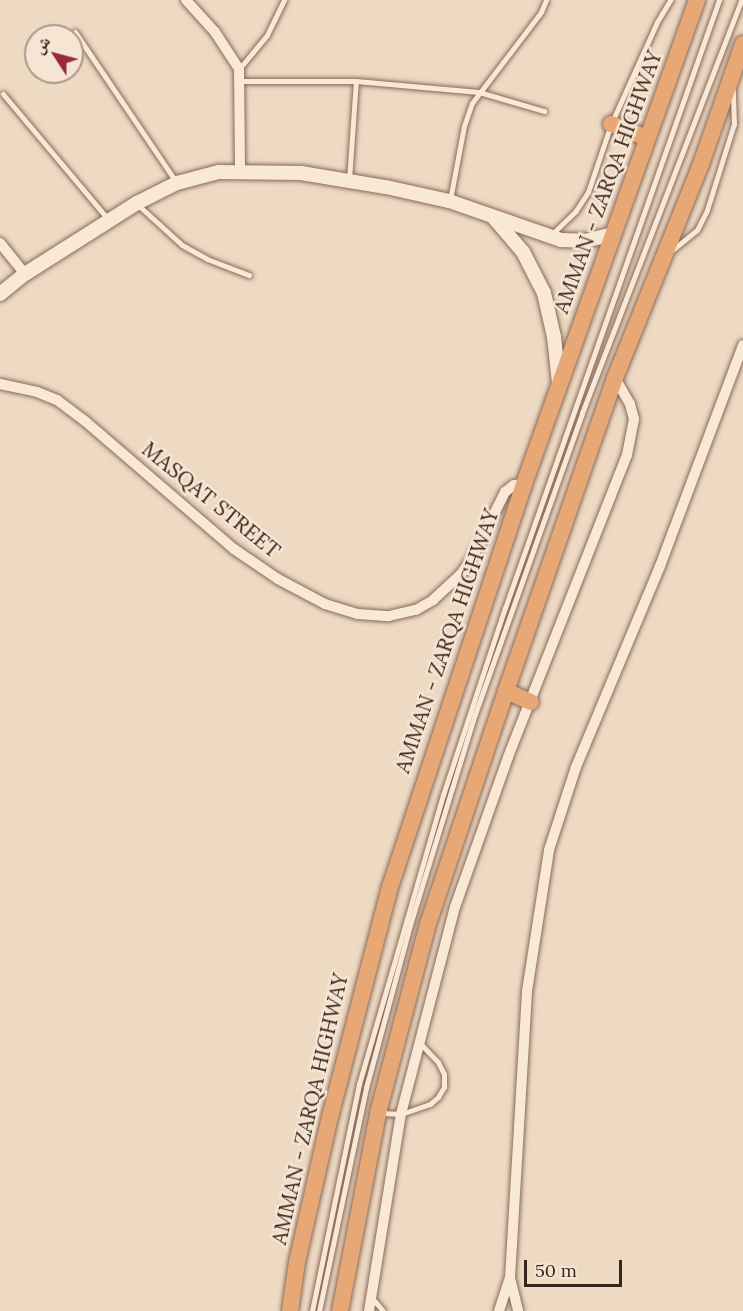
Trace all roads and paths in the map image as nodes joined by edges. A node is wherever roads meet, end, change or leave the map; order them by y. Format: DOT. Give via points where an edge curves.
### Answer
graph roads {
  1 [pos="186,0"];
  2 [pos="284,0"];
  3 [pos="546,0"];
  4 [pos="670,0"];
  5 [pos="697,0"];
  6 [pos="719,0"];
  7 [pos="741,0"];
  8 [pos="743,44"];
  9 [pos="84,45"];
  10 [pos="239,75"];
  11 [pos="356,81"];
  12 [pos="479,92"];
  13 [pos="3,94"];
  14 [pos="544,111"];
  15 [pos="611,124"];
  16 [pos="647,138"];
  17 [pos="240,170"];
  18 [pos="349,180"];
  19 [pos="177,183"];
  20 [pos="449,201"];
  21 [pos="137,203"];
  22 [pos="493,217"];
  23 [pos="110,220"];
  24 [pos="612,234"];
  25 [pos="550,236"];
  26 [pos="0,243"];
  27 [pos="25,274"];
  28 [pos="249,275"];
  29 [pos="0,294"];
  30 [pos="743,345"];
  31 [pos="615,378"];
  32 [pos="0,384"];
  33 [pos="559,386"];
  34 [pos="524,483"];
  35 [pos="506,691"];
  36 [pos="531,702"];
  37 [pos="418,1041"];
  38 [pos="378,1113"];
  39 [pos="400,1114"];
  40 [pos="510,1278"];
  41 [pos="371,1296"];
  42 [pos="290,1311"];
  43 [pos="312,1311"];
  44 [pos="319,1311"];
  45 [pos="340,1311"];
  46 [pos="369,1311"];
  47 [pos="383,1311"];
  48 [pos="499,1311"];
  49 [pos="518,1311"];
  1 -- 10 [label="street" via="224,44"];
  2 -- 10 [label="lane" via="267,35"];
  3 -- 12 [label="lane" via="541,12"];
  4 -- 15 [label="lane"];
  5 -- 16 [label="highway, AMMAN - ZARQA HIGHWAY"];
  6 -- 43 [label="lane" via="443,795 359,1084"];
  7 -- 44 [label="lane" via="582,413 465,745 366,1088"];
  8 -- 31 [label="highway" via="701,164"];
  9 -- 19 [label="lane"];
  10 -- 11 [label="lane"];
  10 -- 17 [label="street"];
  11 -- 12 [label="lane"];
  11 -- 18 [label="lane"];
  12 -- 14 [label="lane"];
  12 -- 20 [label="lane" via="464,126"];
  13 -- 23 [label="lane"];
  15 -- 16 [label="highway"];
  15 -- 25 [label="lane" via="582,202"];
  16 -- 24 [label="highway, AMMAN - ZARQA HIGHWAY"];
  17 -- 18 [label="street"];
  17 -- 19 [label="street"];
  18 -- 20 [label="street"];
  19 -- 21 [label="street"];
  20 -- 22 [label="street"];
  21 -- 23 [label="street"];
  21 -- 28 [label="lane" via="182,245"];
  22 -- 25 [label="street"];
  22 -- 33 [label="street" via="523,252 544,293"];
  23 -- 27 [label="street"];
  24 -- 25 [label="street" via="585,241"];
  24 -- 33 [label="highway, AMMAN - ZARQA HIGHWAY"];
  26 -- 27 [label="street"];
  27 -- 29 [label="street"];
  30 -- 40 [label="street" via="660,566 576,767 549,850 527,991"];
  31 -- 35 [label="highway"];
  31 -- 36 [label="street" via="633,412 629,447"];
  32 -- 34 [label="street, MASQAT STREET" via="57,400 234,549 278,579 325,604 358,615 389,616 416,610 441,594 472,558 502,496 514,485"];
  33 -- 34 [label="highway, AMMAN - ZARQA HIGHWAY"];
  34 -- 42 [label="highway, AMMAN - ZARQA HIGHWAY" via="431,758 366,972 297,1262"];
  35 -- 36 [label="highway"];
  35 -- 38 [label="highway" via="428,924"];
  36 -- 37 [label="street" via="454,907"];
  37 -- 39 [label="street"];
  37 -- 39 [label="lane" via="438,1062 444,1074 444,1087 430,1104"];
  38 -- 39 [label="lane"];
  38 -- 45 [label="highway"];
  39 -- 41 [label="street"];
  40 -- 48 [label="street"];
  40 -- 49 [label="street"];
  41 -- 46 [label="street"];
  41 -- 47 [label="lane"];
}
